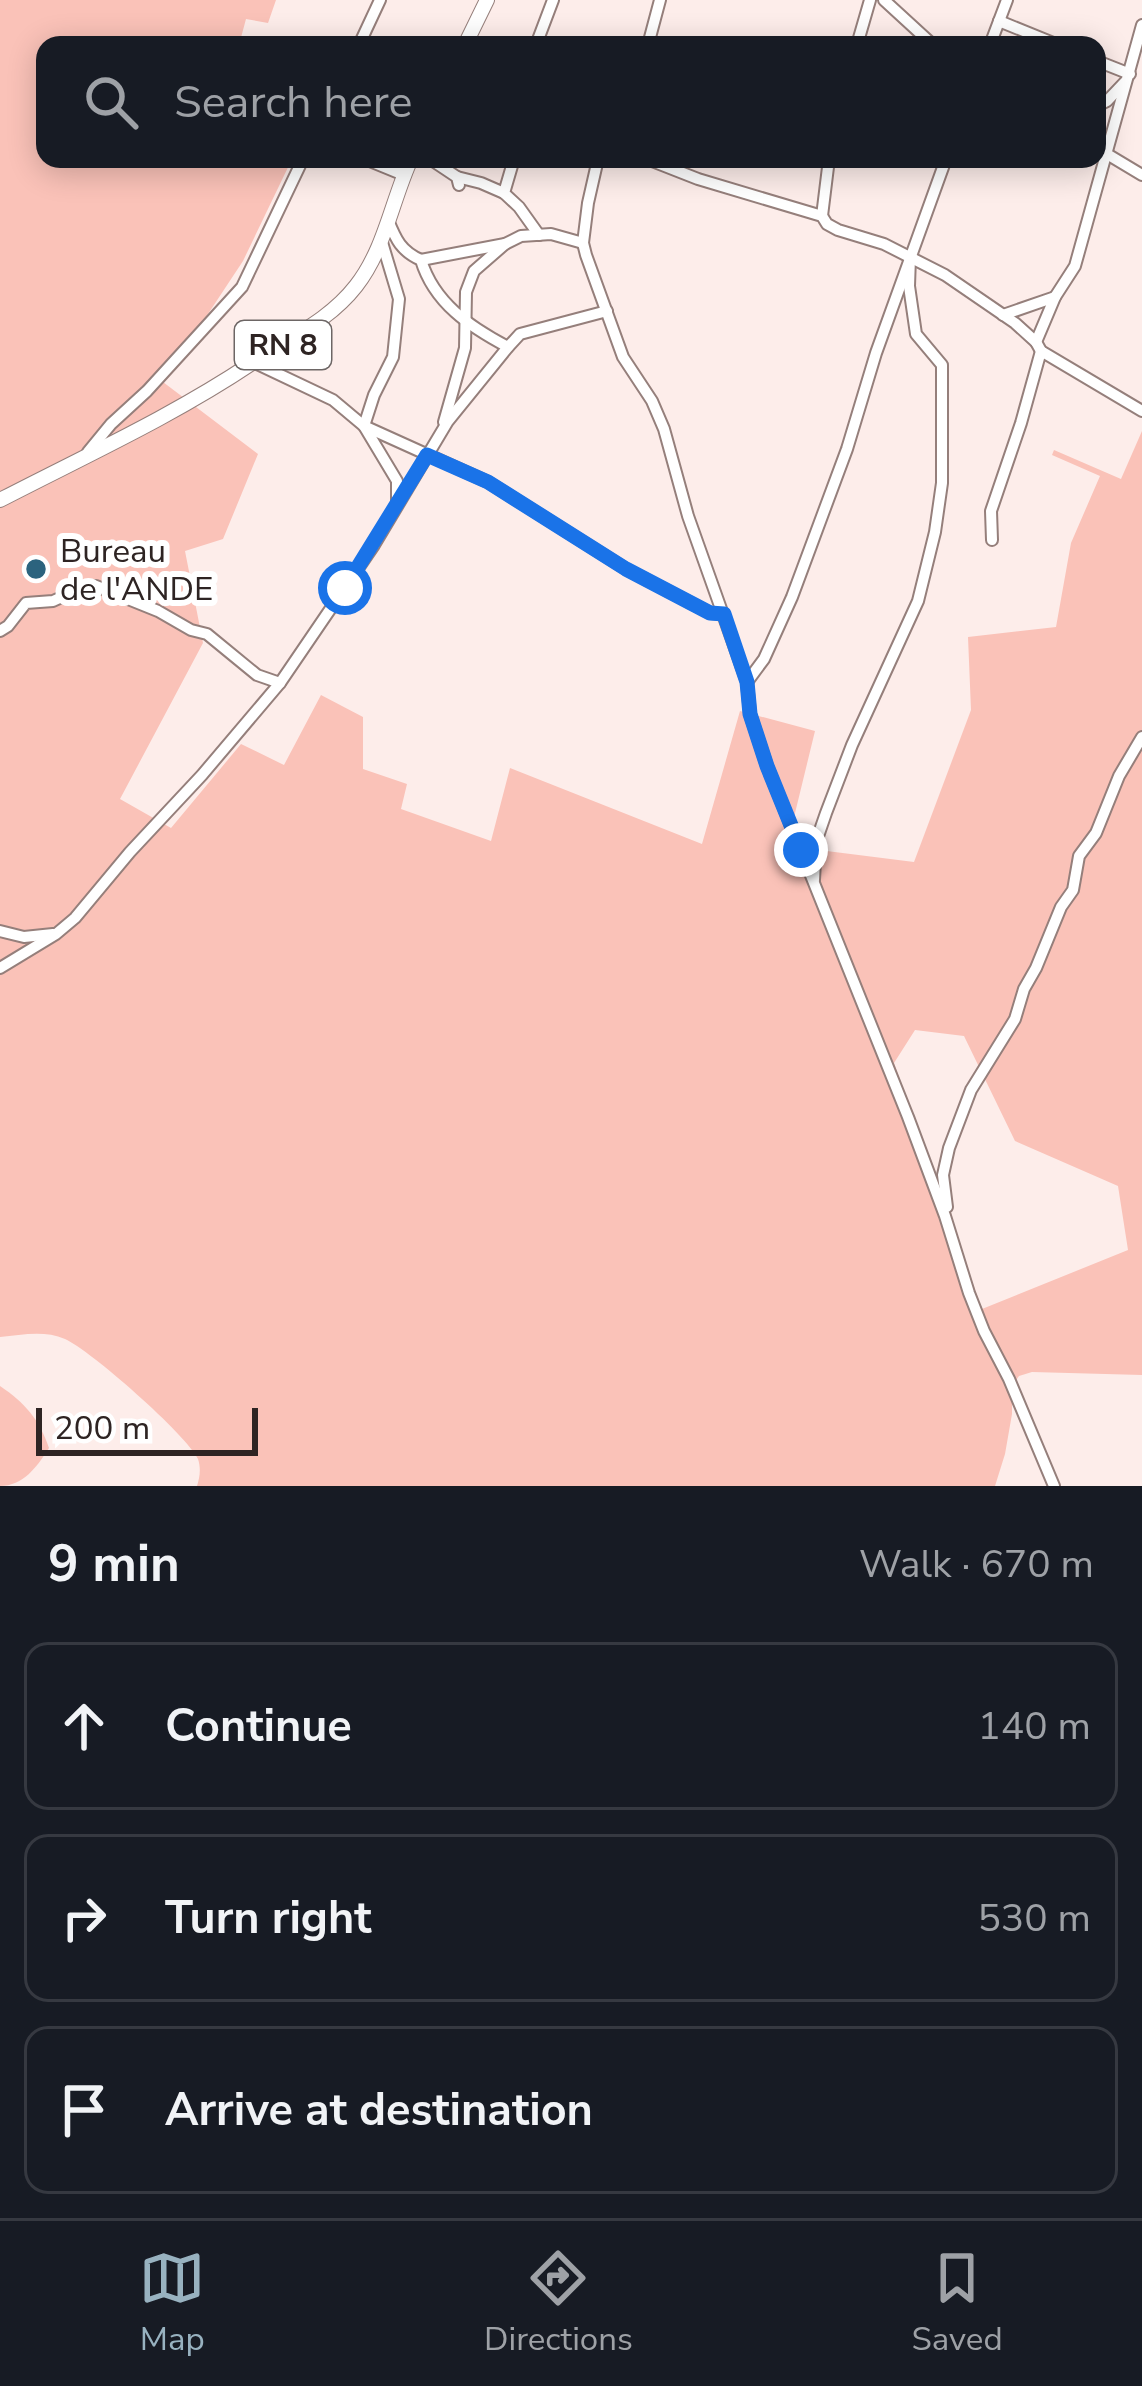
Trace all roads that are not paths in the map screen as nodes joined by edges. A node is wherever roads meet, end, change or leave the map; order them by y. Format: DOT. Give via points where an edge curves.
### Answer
graph roads {
  1 [pos="380,0"];
  2 [pos="487,0"];
  3 [pos="553,0"];
  4 [pos="660,0"];
  5 [pos="870,0"];
  6 [pos="884,0"];
  7 [pos="1007,0"];
  8 [pos="899,5"];
  9 [pos="999,21"];
  10 [pos="1142,26"];
  11 [pos="363,36"];
  12 [pos="469,36"];
  13 [pos="539,36"];
  14 [pos="650,36"];
  15 [pos="860,36"];
  16 [pos="925,36"];
  17 [pos="993,36"];
  18 [pos="1036,36"];
  19 [pos="1106,66"];
  20 [pos="1129,77"];
  21 [pos="1106,102"];
  22 [pos="1106,140"];
  23 [pos="1106,153"];
  24 [pos="299,168"];
  25 [pos="387,168"];
  26 [pos="407,168"];
  27 [pos="441,168"];
  28 [pos="511,168"];
  29 [pos="596,168"];
  30 [pos="670,168"];
  31 [pos="828,168"];
  32 [pos="943,168"];
  33 [pos="1098,168"];
  34 [pos="404,175"];
  35 [pos="1142,175"];
  36 [pos="504,193"];
  37 [pos="822,216"];
  38 [pos="388,220"];
  39 [pos="539,235"];
  40 [pos="381,239"];
  41 [pos="584,243"];
  42 [pos="505,244"];
  43 [pos="910,257"];
  44 [pos="421,260"];
  45 [pos="1054,297"];
  46 [pos="607,311"];
  47 [pos="1003,315"];
  48 [pos="465,322"];
  49 [pos="508,346"];
  50 [pos="1038,346"];
  51 [pos="253,362"];
  52 [pos="1142,411"];
  53 [pos="364,426"];
  54 [pos="441,431"];
  55 [pos="427,455"];
  56 [pos="81,461"];
  57 [pos="0,500"];
  58 [pos="397,508"];
  59 [pos="992,540"];
  60 [pos="724,614"];
  61 [pos="0,631"];
  62 [pos="747,682"];
  63 [pos="280,683"];
  64 [pos="1142,737"];
  65 [pos="814,886"];
  66 [pos="0,931"];
  67 [pos="56,934"];
  68 [pos="0,968"];
  69 [pos="945,1216"];
  70 [pos="1054,1486"];
  1 -- 11 [label="street"];
  2 -- 12 [label="main road"];
  3 -- 13 [label="street"];
  4 -- 14 [label="street"];
  5 -- 15 [label="street"];
  6 -- 8 [label="street"];
  7 -- 9 [label="street"];
  8 -- 16 [label="street"];
  9 -- 17 [label="street"];
  9 -- 18 [label="street"];
  10 -- 20 [label="street"];
  19 -- 20 [label="street"];
  20 -- 21 [label="street"];
  20 -- 22 [label="street"];
  23 -- 35 [label="street"];
  24 -- 56 [label="street" via="242,287"];
  25 -- 34 [label="street"];
  26 -- 34 [label="main road, RN 8"];
  27 -- 36 [label="street"];
  28 -- 36 [label="street"];
  29 -- 41 [label="street"];
  30 -- 37 [label="street"];
  31 -- 37 [label="street"];
  32 -- 43 [label="street"];
  33 -- 45 [label="street" via="1076,266"];
  34 -- 38 [label="main road, RN 8"];
  36 -- 39 [label="street"];
  37 -- 43 [label="street"];
  38 -- 40 [label="main road, RN 8"];
  38 -- 44 [label="street" via="406,254"];
  39 -- 41 [label="street"];
  39 -- 42 [label="street"];
  40 -- 51 [label="main road, RN 8" via="338,305"];
  40 -- 53 [label="street" via="399,299 393,357"];
  41 -- 46 [label="street"];
  42 -- 44 [label="street"];
  42 -- 48 [label="street" via="474,272"];
  43 -- 47 [label="street"];
  43 -- 62 [label="street" via="792,597"];
  43 -- 65 [label="street" via="916,334 942,365 935,532 919,601 816,842"];
  44 -- 48 [label="street"];
  45 -- 47 [label="street"];
  45 -- 50 [label="street"];
  46 -- 49 [label="street" via="520,334"];
  46 -- 60 [label="street" via="664,429"];
  47 -- 50 [label="street"];
  48 -- 49 [label="street"];
  48 -- 54 [label="street"];
  49 -- 54 [label="street"];
  50 -- 52 [label="street"];
  50 -- 59 [label="street" via="991,512"];
  51 -- 53 [label="street" via="333,400"];
  51 -- 56 [label="main road, RN 8"];
  53 -- 55 [label="street"];
  53 -- 58 [label="street" via="397,481"];
  54 -- 55 [label="street"];
  55 -- 58 [label="street"];
  55 -- 60 [label="street" via="488,482 626,569"];
  56 -- 57 [label="main road, RN 8"];
  58 -- 63 [label="street"];
  60 -- 62 [label="street"];
  61 -- 63 [label="street" via="26,603 96,586 207,634"];
  62 -- 65 [label="street" via="761,748"];
  63 -- 67 [label="street"];
  64 -- 69 [label="street" via="1079,856 1073,890 1015,1019 971,1090 943,1175"];
  65 -- 69 [label="street"];
  66 -- 67 [label="street"];
  67 -- 68 [label="street"];
  69 -- 70 [label="street" via="984,1331"];
}
